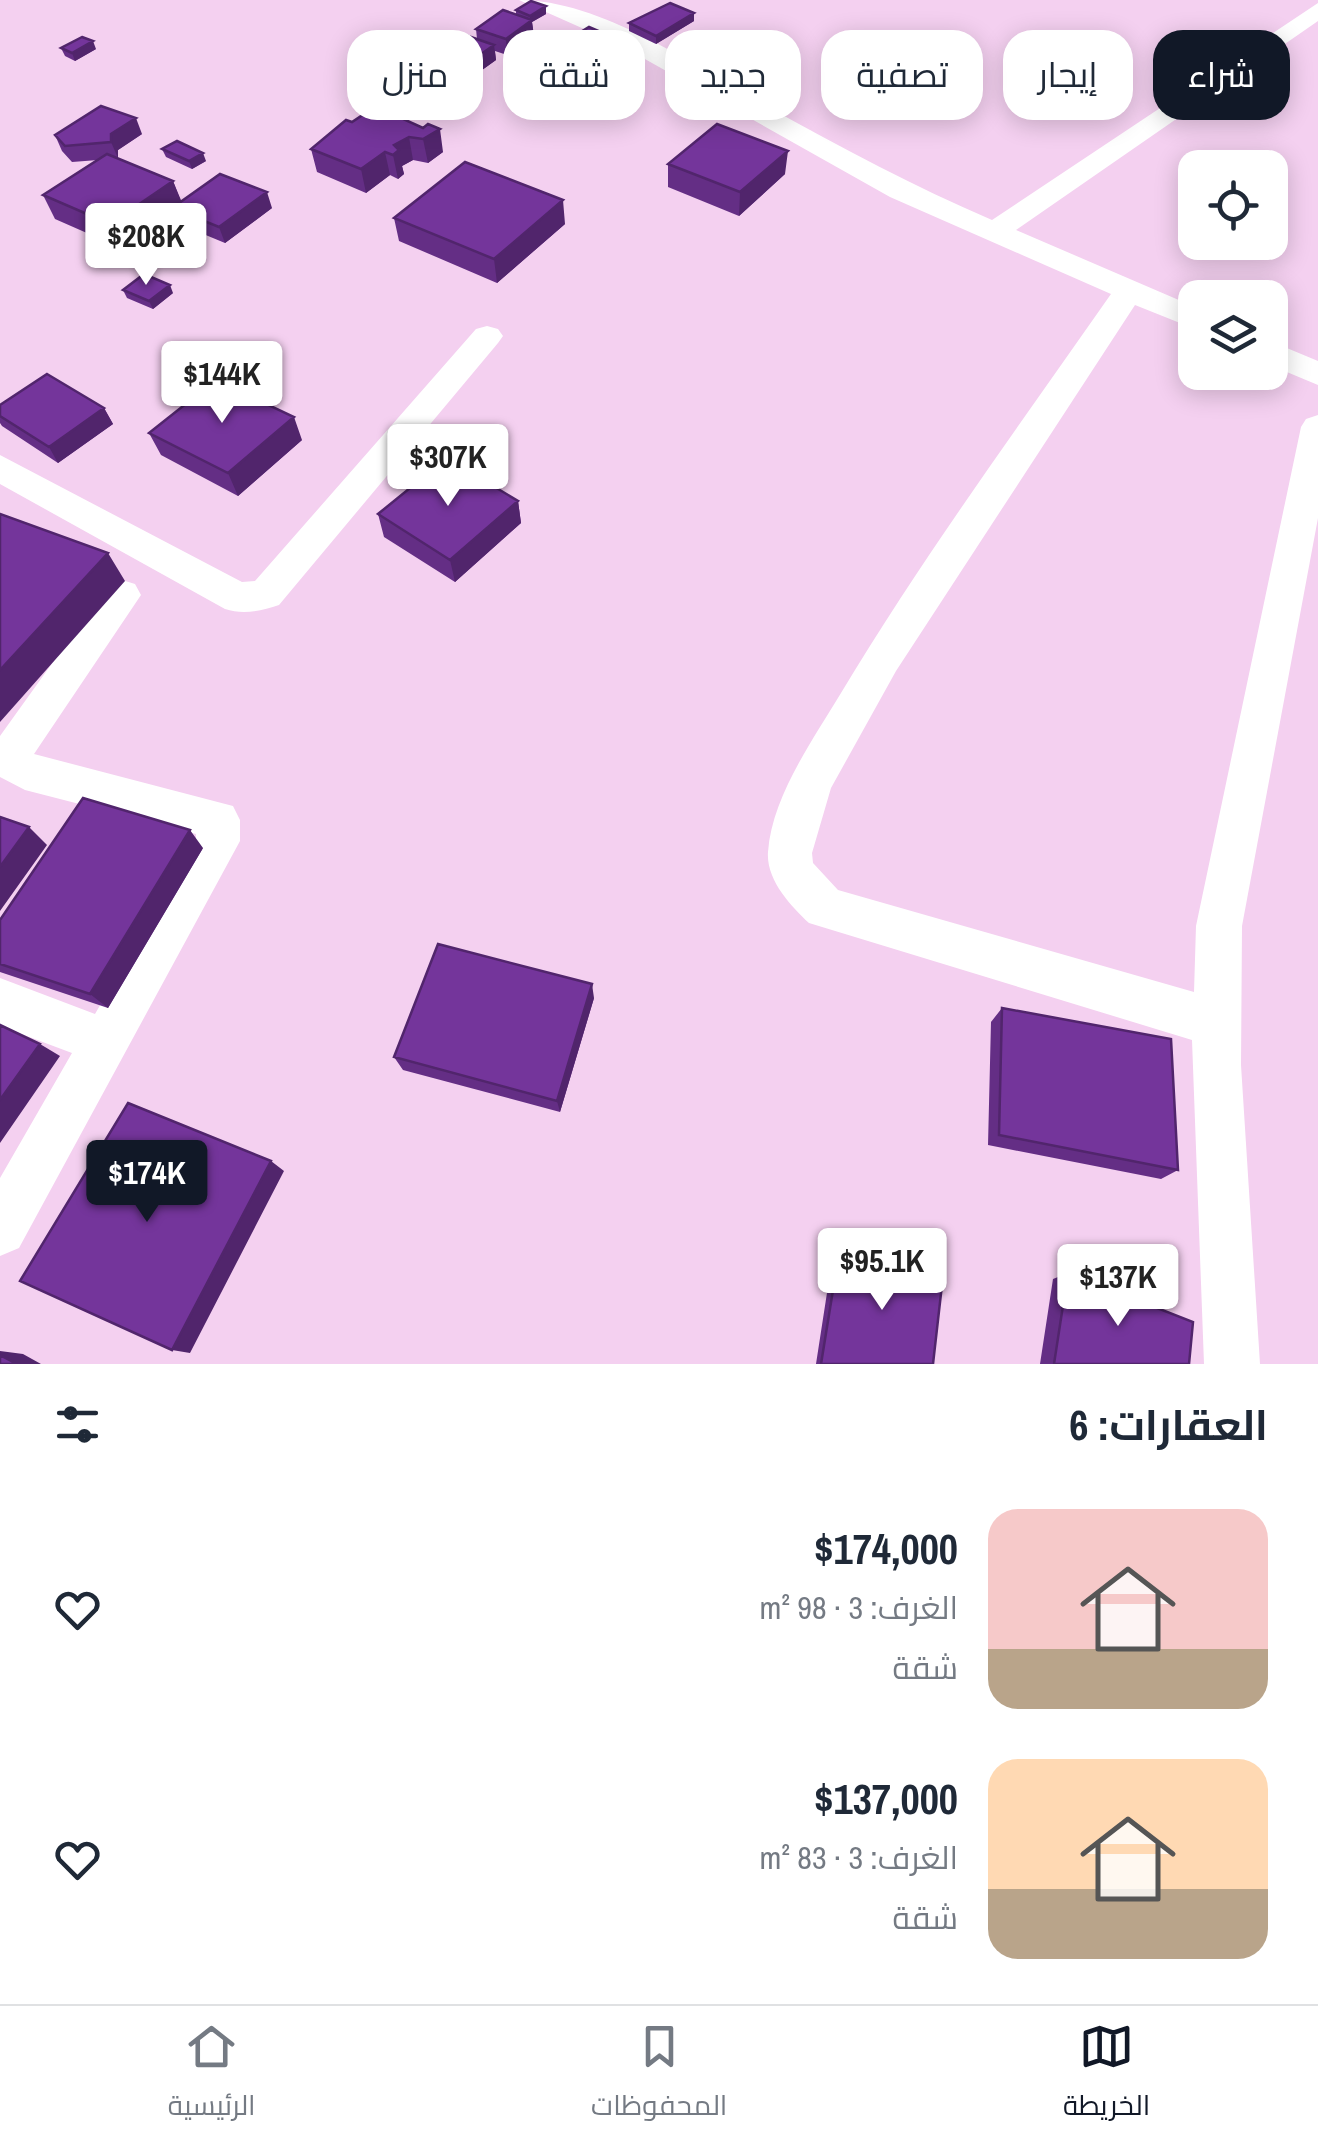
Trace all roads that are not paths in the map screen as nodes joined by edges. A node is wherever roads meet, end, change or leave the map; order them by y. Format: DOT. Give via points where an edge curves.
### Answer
graph roads {
  1 [pos="530,0"];
  2 [pos="1318,10"];
  3 [pos="996,231"];
  4 [pos="1129,290"];
  5 [pos="1178,312"];
  6 [pos="486,336"];
  7 [pos="1288,360"];
  8 [pos="1318,374"];
  9 [pos="1318,428"];
  10 [pos="0,468"];
  11 [pos="122,595"];
  12 [pos="0,1002"];
  13 [pos="1217,1023"];
  14 [pos="106,1042"];
  15 [pos="0,1229"];
  16 [pos="1232,1364"];
  1 -- 3 [label="street" via="630,40 900,191"];
  2 -- 3 [label="street"];
  3 -- 4 [label="street"];
  4 -- 5 [label="street"];
  4 -- 13 [label="street" via="884,654 812,789 789,856 803,887 825,908"];
  6 -- 10 [label="street" via="266,594 238,598"];
  7 -- 8 [label="street"];
  9 -- 13 [label="street" via="1219,926"];
  11 -- 14 [label="street" via="8,758 26,772 218,820 218,841"];
  12 -- 14 [label="street"];
  13 -- 16 [label="street"];
  14 -- 15 [label="street"];
}
